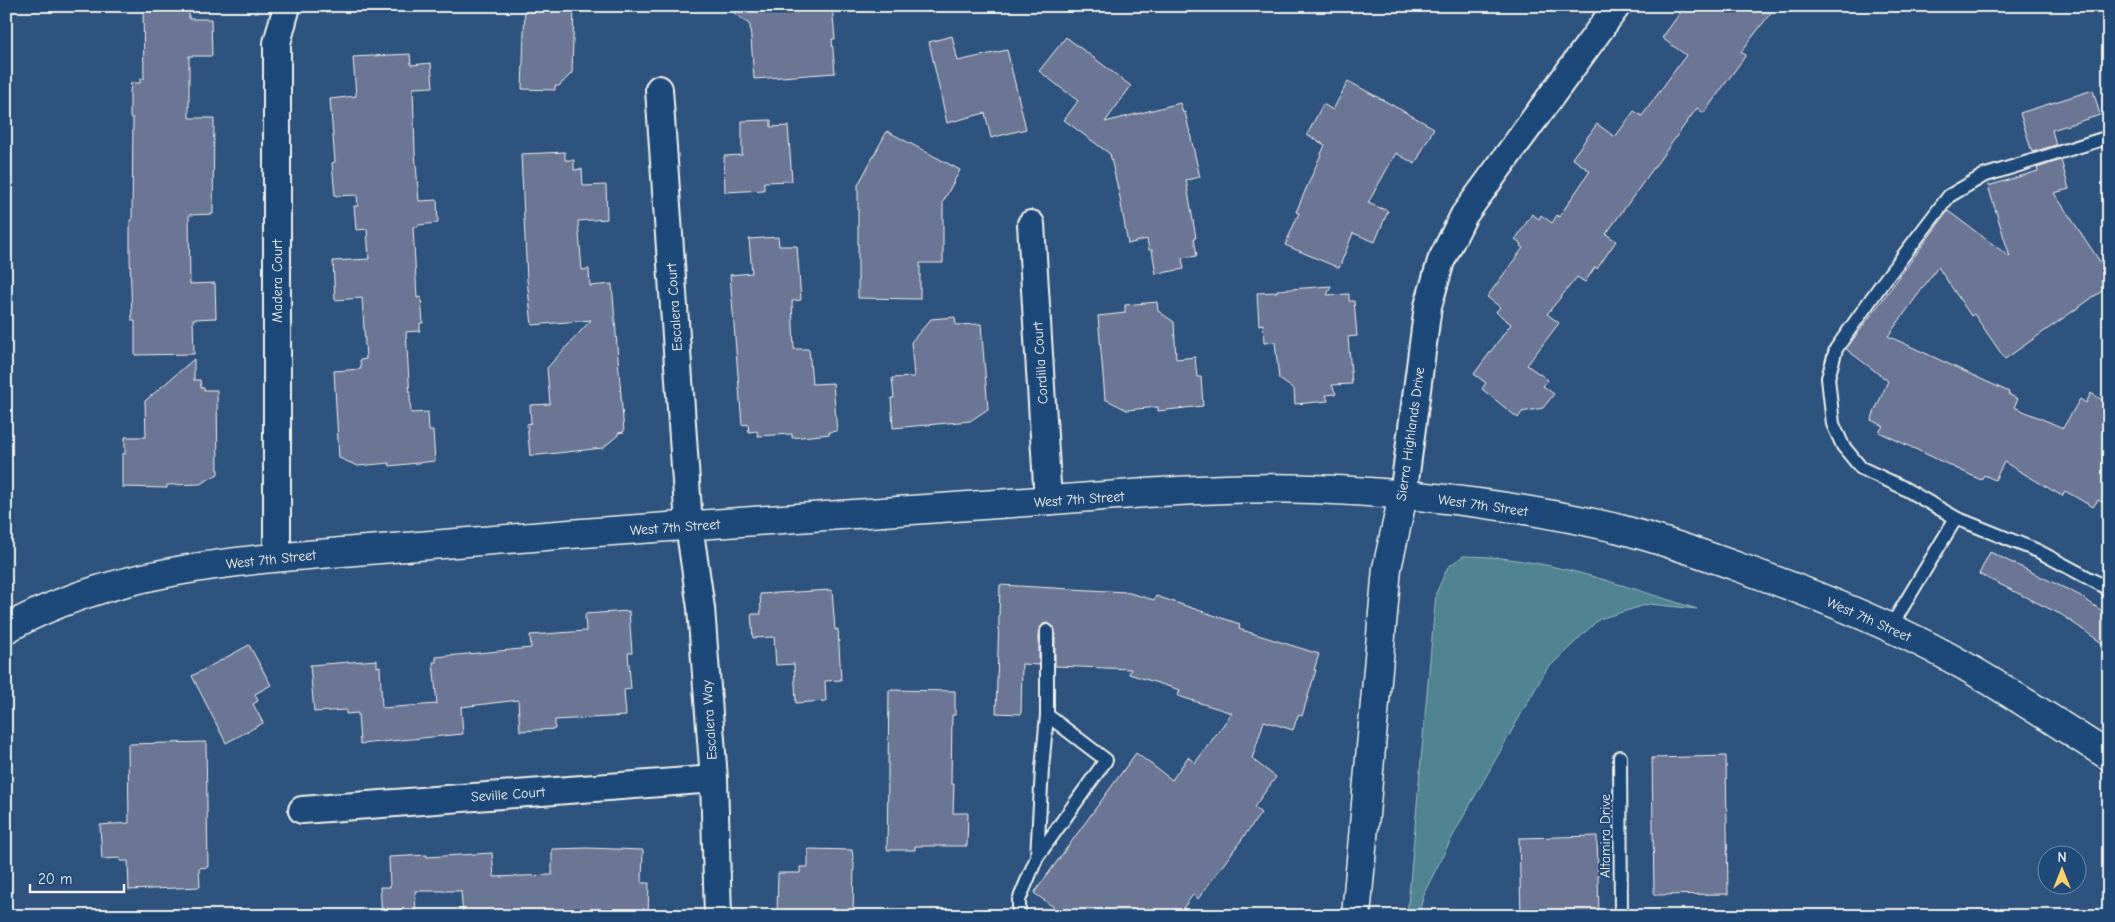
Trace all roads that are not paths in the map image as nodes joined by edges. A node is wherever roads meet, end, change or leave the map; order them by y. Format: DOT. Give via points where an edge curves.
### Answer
graph roads {
  1 [pos="286,6"];
  2 [pos="1617,6"];
  3 [pos="660,89"];
  4 [pos="2109,137"];
  5 [pos="1031,224"];
  6 [pos="1403,496"];
  7 [pos="1048,501"];
  8 [pos="1956,518"];
  9 [pos="689,525"];
  10 [pos="277,557"];
  11 [pos="2109,589"];
  12 [pos="1890,628"];
  13 [pos="6,630"];
  14 [pos="1047,630"];
  15 [pos="1047,715"];
  16 [pos="2109,756"];
  17 [pos="1620,757"];
  18 [pos="714,779"];
  19 [pos="302,810"];
  20 [pos="1038,857"];
  21 [pos="718,916"];
  22 [pos="1019,916"];
  23 [pos="1356,916"];
  24 [pos="1621,916"];
  1 -- 10 [label="street, Madera Court" via="277,43"];
  2 -- 6 [label="street, Sierra Highlands Drive" via="1464,216 1441,261 1428,306"];
  3 -- 9 [label="street, Escalera Court"];
  4 -- 8 [label="lane" via="1983,176 1949,196 1836,349 1828,378 1833,424 1842,446 1861,468"];
  5 -- 7 [label="street, Cordilla Court"];
  6 -- 7 [label="main road, West 7th Street" via="1312,489 1246,489"];
  6 -- 12 [label="main road, West 7th Street" via="1483,504 1618,529 1769,578"];
  6 -- 23 [label="main road, Sierra Highlands Drive" via="1387,568"];
  7 -- 9 [label="main road, West 7th Street"];
  8 -- 11 [label="lane" via="2038,551"];
  8 -- 12 [label="lane"];
  9 -- 10 [label="main road, West 7th Street"];
  9 -- 18 [label="street, Escalera Way" via="701,608"];
  10 -- 13 [label="main road, West 7th Street" via="159,574 117,585 59,605"];
  12 -- 16 [label="main road, West 7th Street" via="1995,683"];
  14 -- 15 [label="lane"];
  15 -- 20 [label="lane"];
  15 -- 20 [label="lane" via="1106,760"];
  17 -- 24 [label="lane, Altamira Drive"];
  18 -- 19 [label="street, Seville Court"];
  18 -- 21 [label="street, Escalera Way"];
  20 -- 22 [label="lane" via="1019,900"];
}
